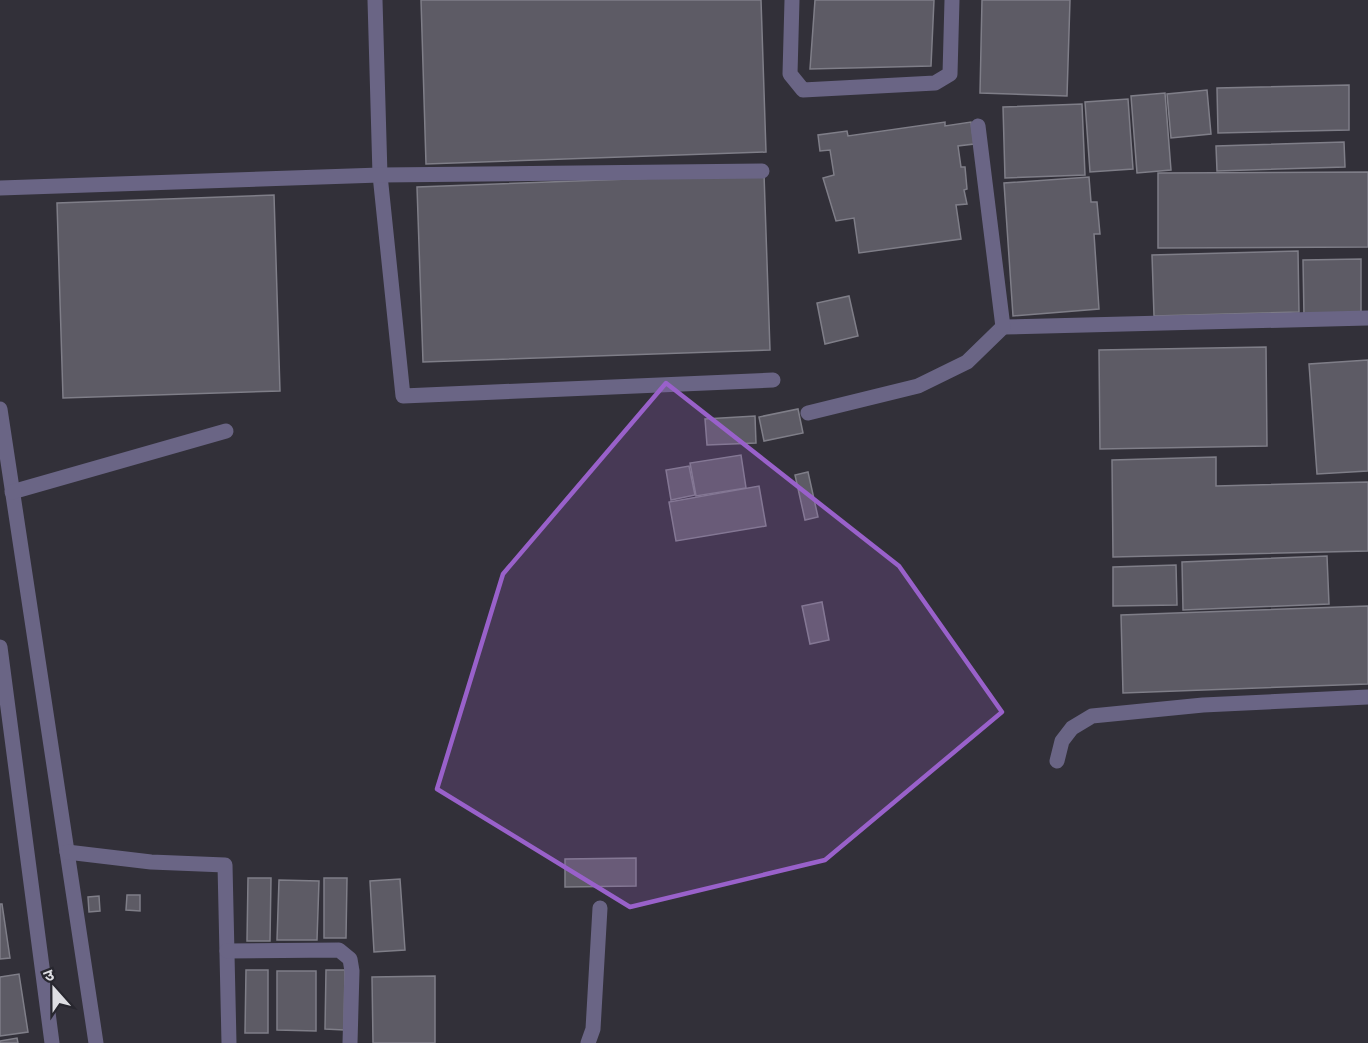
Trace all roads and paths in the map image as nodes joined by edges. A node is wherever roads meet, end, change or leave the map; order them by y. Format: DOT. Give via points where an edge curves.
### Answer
graph roads {
  1 [pos="375,0"];
  2 [pos="792,0"];
  3 [pos="952,0"];
  4 [pos="978,126"];
  5 [pos="762,171"];
  6 [pos="380,175"];
  7 [pos="0,188"];
  8 [pos="1368,318"];
  9 [pos="1003,327"];
  10 [pos="773,380"];
  11 [pos="0,409"];
  12 [pos="808,413"];
  13 [pos="226,431"];
  14 [pos="12,492"];
  15 [pos="0,647"];
  16 [pos="1368,697"];
  17 [pos="1057,761"];
  18 [pos="67,852"];
  19 [pos="600,908"];
  20 [pos="227,951"];
  21 [pos="52,1043"];
  22 [pos="96,1043"];
  23 [pos="229,1043"];
  24 [pos="350,1043"];
  25 [pos="588,1043"];
  1 -- 6 [label="street"];
  2 -- 3 [label="street" via="790,74 803,90 935,83 950,74"];
  4 -- 9 [label="street"];
  5 -- 6 [label="street"];
  6 -- 7 [label="street"];
  6 -- 10 [label="street" via="403,396"];
  8 -- 9 [label="street"];
  9 -- 12 [label="street" via="968,362 918,386"];
  11 -- 14 [label="street"];
  13 -- 14 [label="street"];
  14 -- 18 [label="street"];
  15 -- 21 [label="street"];
  16 -- 17 [label="street" via="1203,705 1092,716 1072,728 1062,741"];
  18 -- 20 [label="street" via="151,862 225,865"];
  18 -- 22 [label="street"];
  19 -- 25 [label="street" via="593,1029"];
  20 -- 23 [label="street"];
  20 -- 24 [label="street" via="339,950 350,959 352,971"];
}
